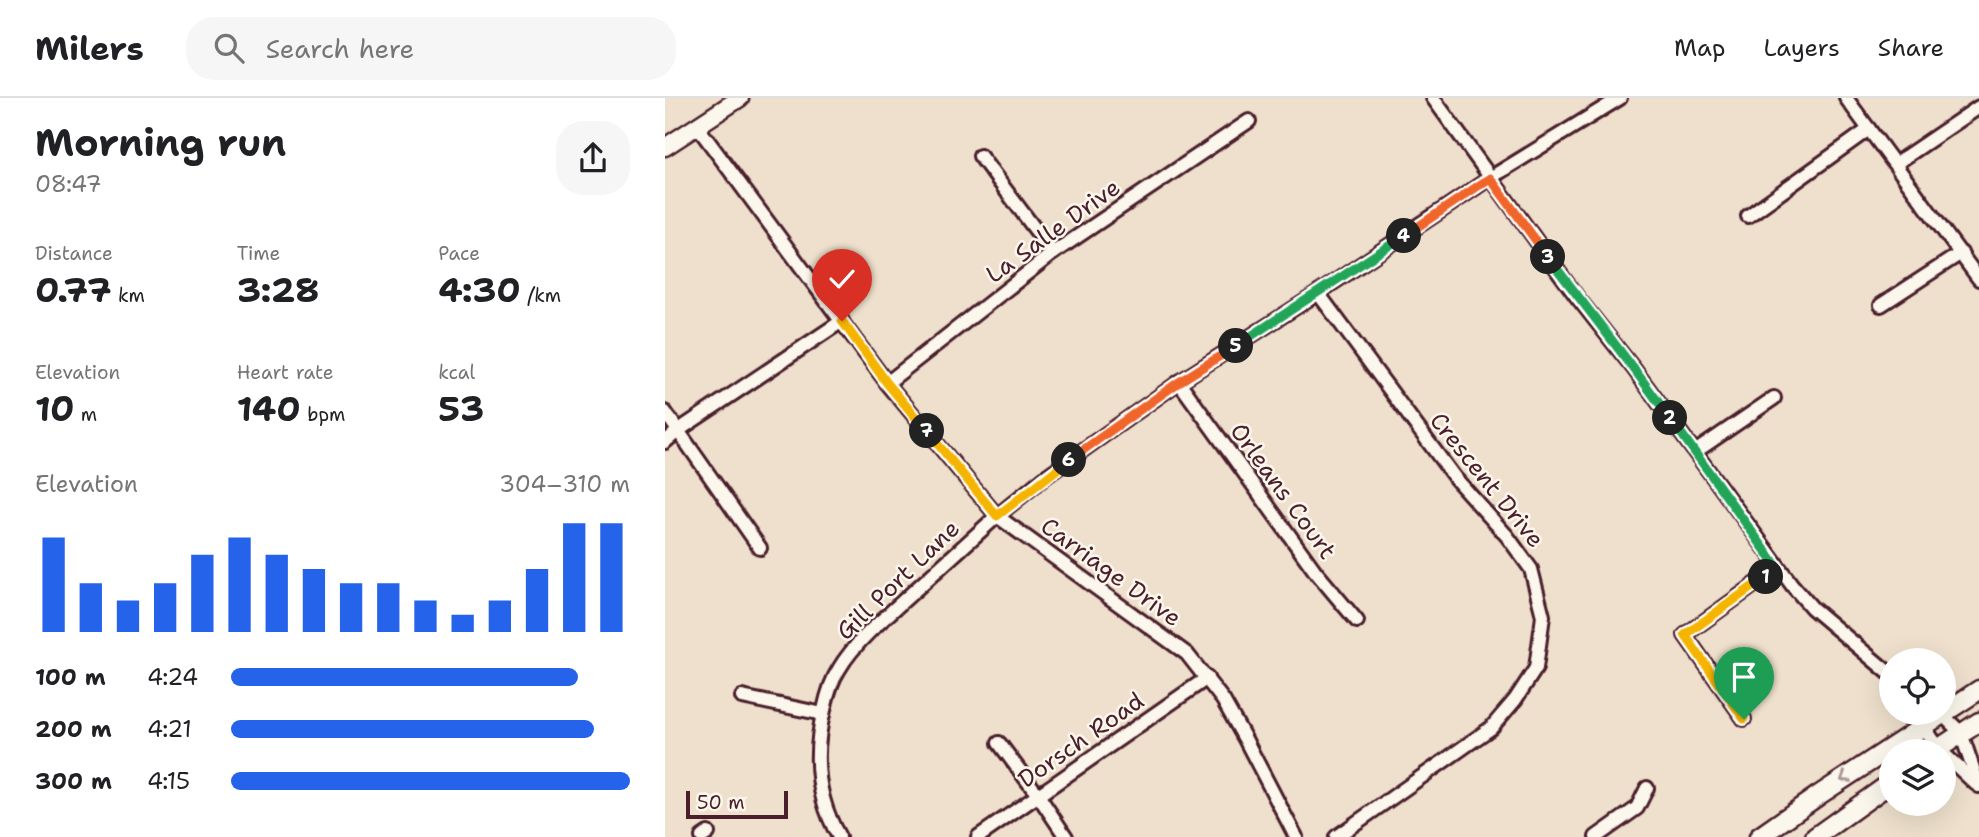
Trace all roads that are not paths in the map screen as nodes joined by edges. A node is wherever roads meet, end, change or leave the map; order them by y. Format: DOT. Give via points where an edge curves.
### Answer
graph roads {
  1 [pos="740,98"];
  2 [pos="1433,98"];
  3 [pos="1620,98"];
  4 [pos="1846,98"];
  5 [pos="1979,107"];
  6 [pos="1249,121"];
  7 [pos="697,126"];
  8 [pos="1869,129"];
  9 [pos="665,147"];
  10 [pos="980,156"];
  11 [pos="1895,164"];
  12 [pos="1490,178"];
  13 [pos="1748,216"];
  14 [pos="1053,253"];
  15 [pos="1961,253"];
  16 [pos="1979,279"];
  17 [pos="1318,293"];
  18 [pos="1881,305"];
  19 [pos="842,321"];
  20 [pos="1179,382"];
  21 [pos="887,383"];
  22 [pos="1774,398"];
  23 [pos="665,412"];
  24 [pos="679,430"];
  25 [pos="665,442"];
  26 [pos="1695,452"];
  27 [pos="997,516"];
  28 [pos="760,548"];
  29 [pos="1778,568"];
  30 [pos="1357,621"];
  31 [pos="1879,665"];
  32 [pos="1207,678"];
  33 [pos="1979,690"];
  34 [pos="742,697"];
  35 [pos="1956,704"];
  36 [pos="823,714"];
  37 [pos="1744,719"];
  38 [pos="1979,722"];
  39 [pos="1910,725"];
  40 [pos="1953,725"];
  41 [pos="1961,733"];
  42 [pos="1954,739"];
  43 [pos="999,743"];
  44 [pos="1956,765"];
  45 [pos="1979,786"];
  46 [pos="1647,788"];
  47 [pos="1879,791"];
  48 [pos="1038,795"];
  49 [pos="839,837"];
  50 [pos="978,837"];
  51 [pos="1066,837"];
  52 [pos="1296,837"];
  53 [pos="1336,837"];
  54 [pos="1596,837"];
  55 [pos="1759,837"];
  56 [pos="1815,837"];
  1 -- 7 [label="street"];
  2 -- 12 [label="street"];
  3 -- 12 [label="street, Gill Port Lane"];
  4 -- 8 [label="street"];
  5 -- 11 [label="street"];
  6 -- 14 [label="street, La Salle Drive"];
  7 -- 9 [label="street"];
  7 -- 19 [label="street, Carriage Drive"];
  8 -- 11 [label="street"];
  8 -- 13 [label="street"];
  10 -- 14 [label="street"];
  11 -- 15 [label="street"];
  12 -- 17 [label="street, Gill Port Lane"];
  12 -- 26 [label="street"];
  14 -- 21 [label="street, La Salle Drive"];
  15 -- 16 [label="street"];
  15 -- 18 [label="street"];
  17 -- 20 [label="street, Gill Port Lane"];
  17 -- 53 [label="street, Crescent Drive" via="1455,478 1531,569 1543,617 1536,668 1491,728"];
  19 -- 21 [label="street, Carriage Drive"];
  19 -- 24 [label="street"];
  20 -- 27 [label="street, Gill Port Lane"];
  20 -- 30 [label="street, Orleans Court" via="1315,571"];
  21 -- 27 [label="street, Carriage Drive"];
  22 -- 26 [label="street"];
  23 -- 24 [label="street"];
  24 -- 25 [label="street"];
  24 -- 28 [label="street"];
  26 -- 29 [label="street"];
  27 -- 32 [label="street, Carriage Drive" via="1187,654"];
  27 -- 36 [label="street, Gill Port Lane" via="852,650 837,671"];
  29 -- 31 [label="street" via="1812,608"];
  29 -- 37 [label="street" via="1685,635"];
  32 -- 48 [label="street, Dorsch Road"];
  32 -- 52 [label="street, Carriage Drive"];
  33 -- 35 [label="main road"];
  34 -- 36 [label="street"];
  36 -- 49 [label="street, Gill Port Lane" via="819,781 825,809"];
  38 -- 41 [label="main road"];
  39 -- 55 [label="main road, one-way"];
  40 -- 41 [label="street"];
  41 -- 42 [label="main road"];
  41 -- 45 [label="street"];
  43 -- 48 [label="street"];
  44 -- 45 [label="street"];
  46 -- 54 [label="street" via="1636,808"];
  47 -- 56 [label="main road"];
  48 -- 50 [label="street, Dorsch Road"];
  48 -- 51 [label="street"];
}
